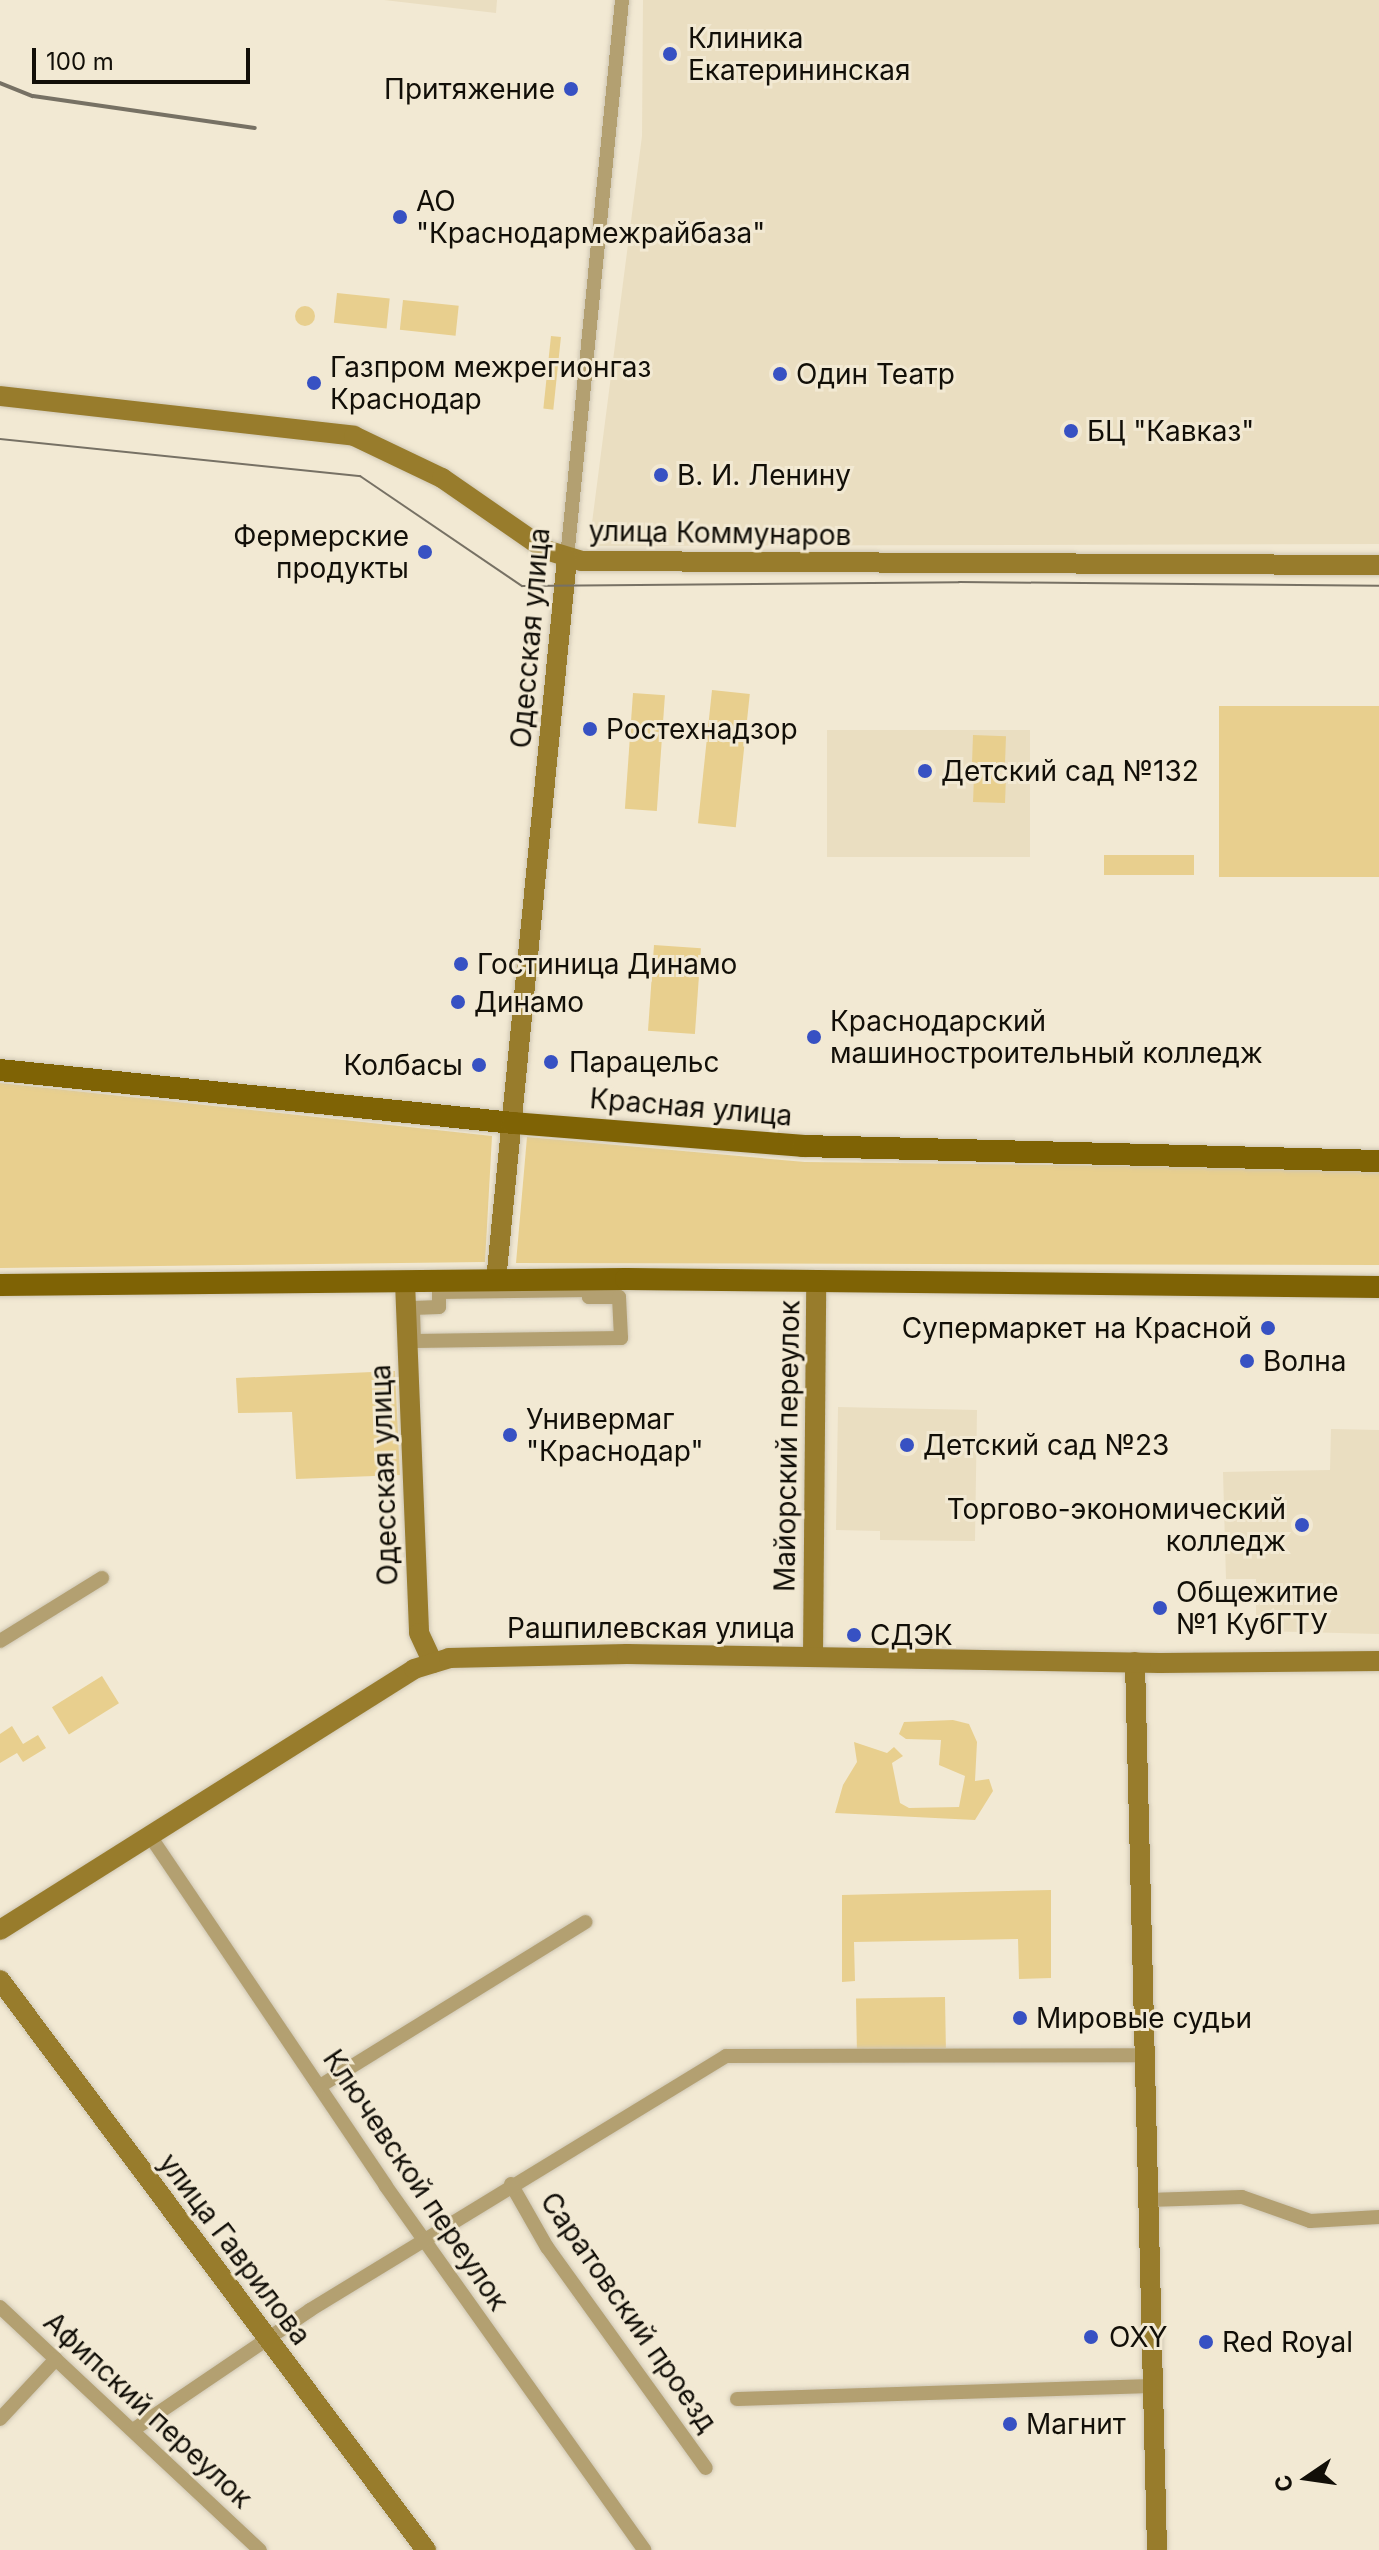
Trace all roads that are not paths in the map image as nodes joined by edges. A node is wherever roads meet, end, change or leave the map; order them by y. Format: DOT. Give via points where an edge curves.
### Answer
graph roads {
  1 [pos="622,0"];
  2 [pos="0,396"];
  3 [pos="567,558"];
  4 [pos="1379,565"];
  5 [pos="0,1070"];
  6 [pos="513,1123"];
  7 [pos="1379,1161"];
  8 [pos="496,1281"];
  9 [pos="405,1282"];
  10 [pos="816,1283"];
  11 [pos="0,1285"];
  12 [pos="1379,1287"];
  13 [pos="418,1344"];
  14 [pos="102,1578"];
  15 [pos="0,1641"];
  16 [pos="813,1656"];
  17 [pos="1379,1661"];
  18 [pos="1135,1662"];
  19 [pos="433,1663"];
  20 [pos="150,1836"];
  21 [pos="586,1922"];
  22 [pos="0,1930"];
  23 [pos="0,1980"];
  24 [pos="1145,2055"];
  25 [pos="320,2086"];
  26 [pos="511,2184"];
  27 [pos="1148,2200"];
  28 [pos="1379,2217"];
  29 [pos="425,2242"];
  30 [pos="0,2307"];
  31 [pos="266,2338"];
  32 [pos="56,2359"];
  33 [pos="1153,2386"];
  34 [pos="737,2399"];
  35 [pos="0,2419"];
  36 [pos="133,2430"];
  37 [pos="706,2468"];
  38 [pos="260,2550"];
  39 [pos="426,2550"];
  40 [pos="644,2550"];
  41 [pos="1157,2550"];
  1 -- 3 [label="street, Одесская улица"];
  2 -- 3 [label="street, улица Коммунаров" via="354,436 442,478 532,542"];
  3 -- 4 [label="street, улица Коммунаров" via="598,563"];
  3 -- 6 [label="street, Одесская улица"];
  5 -- 6 [label="main road, Красная улица"];
  6 -- 7 [label="main road, Красная улица" via="803,1146"];
  6 -- 8 [label="street, Одесская улица"];
  8 -- 9 [label="main road"];
  8 -- 10 [label="main road"];
  9 -- 11 [label="main road"];
  9 -- 19 [label="street, Одесская улица" via="419,1633"];
  10 -- 12 [label="main road"];
  10 -- 16 [label="street, Майорский переулок"];
  13 -- 13 [label="street" via="621,1338 619,1297 589,1297 589,1290 439,1292 439,1307 413,1308"];
  14 -- 15 [label="street"];
  16 -- 18 [label="street, Рашпилевская улица"];
  16 -- 19 [label="street, Рашпилевская улица" via="478,1655"];
  17 -- 18 [label="street, Рашпилевская улица"];
  18 -- 24 [label="street"];
  19 -- 20 [label="street, Рашпилевская улица" via="414,1669"];
  20 -- 22 [label="street, Рашпилевская улица"];
  20 -- 25 [label="street, Ключевской переулок"];
  21 -- 25 [label="street"];
  23 -- 31 [label="street, улица Гаврилова"];
  24 -- 26 [label="street" via="726,2056"];
  24 -- 27 [label="street"];
  25 -- 29 [label="street, Ключевской переулок"];
  26 -- 29 [label="street"];
  26 -- 37 [label="street, Саратовский проезд" via="547,2247"];
  27 -- 28 [label="street" via="1242,2197 1310,2221"];
  27 -- 33 [label="street"];
  29 -- 31 [label="street"];
  29 -- 40 [label="street, Ключевской переулок"];
  30 -- 32 [label="street, Афипский переулок"];
  31 -- 36 [label="street"];
  31 -- 39 [label="street, улица Гаврилова"];
  32 -- 35 [label="street"];
  32 -- 36 [label="street, Афипский переулок"];
  33 -- 34 [label="street"];
  33 -- 41 [label="street"];
  36 -- 38 [label="street, Афипский переулок"];
}
